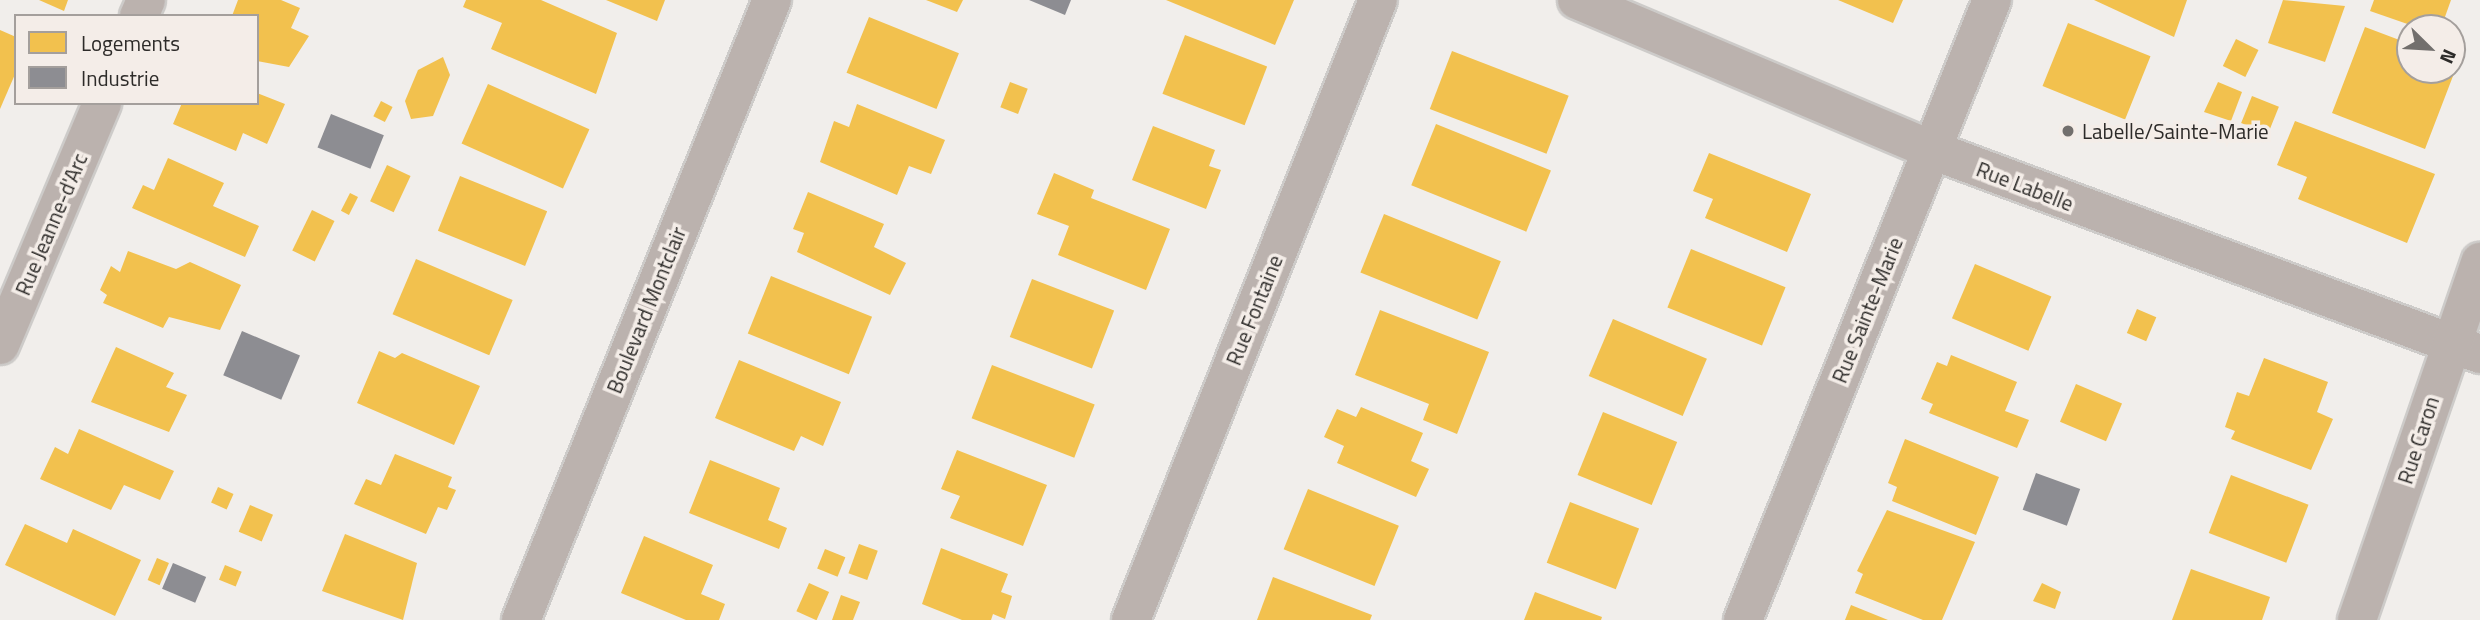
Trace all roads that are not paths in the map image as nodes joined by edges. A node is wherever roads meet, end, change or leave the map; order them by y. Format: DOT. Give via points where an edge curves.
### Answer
graph roads {
  1 [pos="772,0"];
  2 [pos="1378,0"];
  3 [pos="1577,0"];
  4 [pos="1992,0"];
  5 [pos="101,105"];
  6 [pos="1932,150"];
  7 [pos="2480,262"];
  8 [pos="0,345"];
  9 [pos="2466,349"];
  10 [pos="521,620"];
  11 [pos="1131,620"];
  12 [pos="1743,620"];
  13 [pos="2357,620"];
  1 -- 10 [label="street, Boulevard Montclair"];
  2 -- 11 [label="street, Rue Fontaine"];
  3 -- 6 [label="street, Rue Labelle"];
  4 -- 6 [label="street, Rue Sainte-Marie"];
  5 -- 8 [label="street, Rue Jeanne-d'Arc"];
  6 -- 9 [label="street, Rue Labelle"];
  6 -- 12 [label="street, Rue Sainte-Marie"];
  7 -- 9 [label="street, Rue Caron"];
  9 -- 13 [label="street, Rue Caron"];
}
